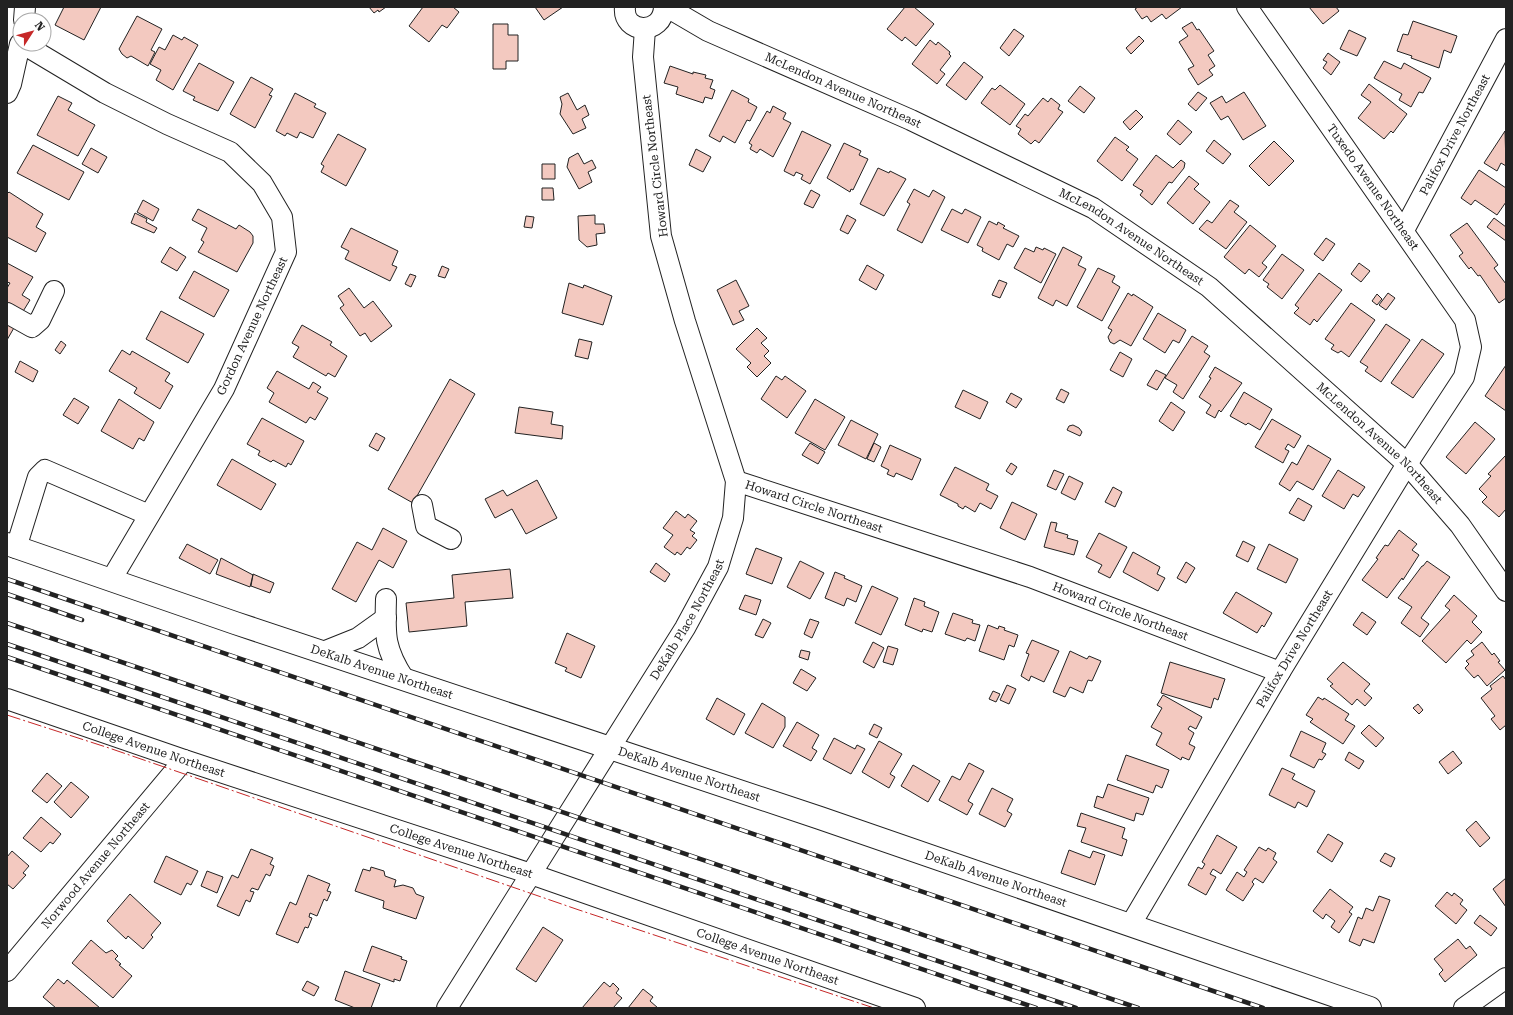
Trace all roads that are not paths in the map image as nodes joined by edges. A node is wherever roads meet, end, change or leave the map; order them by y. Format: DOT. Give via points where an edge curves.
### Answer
graph roads {
  1 [pos="664,7"];
  2 [pos="667,7"];
  3 [pos="1247,7"];
  4 [pos="633,19"];
  5 [pos="1506,39"];
  6 [pos="19,52"];
  7 [pos="36,52"];
  8 [pos="7,93"];
  9 [pos="1404,230"];
  10 [pos="54,291"];
  11 [pos="7,313"];
  12 [pos="1464,377"];
  13 [pos="1407,464"];
  14 [pos="736,481"];
  15 [pos="422,505"];
  16 [pos="149,516"];
  17 [pos="451,539"];
  18 [pos="12,546"];
  19 [pos="111,580"];
  20 [pos="1506,591"];
  21 [pos="323,652"];
  22 [pos="1280,672"];
  23 [pos="404,679"];
  24 [pos="7,699"];
  25 [pos="610,748"];
  26 [pos="184,760"];
  27 [pos="531,874"];
  28 [pos="1131,924"];
  29 [pos="7,971"];
  30 [pos="1506,978"];
  31 [pos="447,1008"];
  32 [pos="914,1008"];
  33 [pos="1370,1008"];
  34 [pos="1464,1008"];
  1 -- 4 [label="street" via="661,19 655,25"];
  2 -- 13 [label="street, McLendon Avenue Northeast" via="708,31 911,120 1093,208 1209,287"];
  3 -- 9 [label="street, Tuxedo Avenue Northeast"];
  4 -- 14 [label="street, Howard Circle Northeast" via="643,57 661,236"];
  5 -- 9 [label="street, Palifox Drive Northeast"];
  6 -- 8 [label="street"];
  7 -- 16 [label="street, Gordon Avenue Northeast" via="105,93 230,152 262,182 282,217 286,252 224,388"];
  9 -- 12 [label="street, Tuxedo Avenue Northeast" via="1465,320 1471,347"];
  10 -- 11 [label="street" via="40,320 32,327"];
  12 -- 13 [label="street, Palifox Drive Northeast"];
  13 -- 20 [label="street, McLendon Avenue Northeast" via="1460,524"];
  13 -- 22 [label="street, Palifox Drive Northeast"];
  14 -- 22 [label="street, Howard Circle Northeast" via="1030,577"];
  14 -- 25 [label="street, DeKalb Place Northeast" via="733,518 718,567 685,628"];
  15 -- 17 [label="street" via="426,526"];
  16 -- 18 [label="street" via="46,470 38,477"];
  16 -- 19 [label="street, Gordon Avenue Northeast"];
  18 -- 19 [label="main road, DeKalb Avenue Northeast"];
  19 -- 21 [label="main road, DeKalb Avenue Northeast"];
  21 -- 23 [label="main road, DeKalb Avenue Northeast"];
  21 -- 23 [label="street" via="358,638 386,608 386,640 392,660"];
  22 -- 28 [label="street, Palifox Drive Northeast"];
  23 -- 25 [label="main road, DeKalb Avenue Northeast"];
  24 -- 26 [label="street, College Avenue Northeast"];
  25 -- 27 [label="street, DeKalb Place Northeast"];
  25 -- 28 [label="main road, DeKalb Avenue Northeast"];
  26 -- 27 [label="street, College Avenue Northeast"];
  26 -- 29 [label="street, Norwood Avenue Northeast"];
  27 -- 31 [label="street, DeKalb Place Northeast"];
  27 -- 32 [label="street, College Avenue Northeast"];
  28 -- 33 [label="main road, DeKalb Avenue Northeast"];
  30 -- 34 [label="street"];
}
